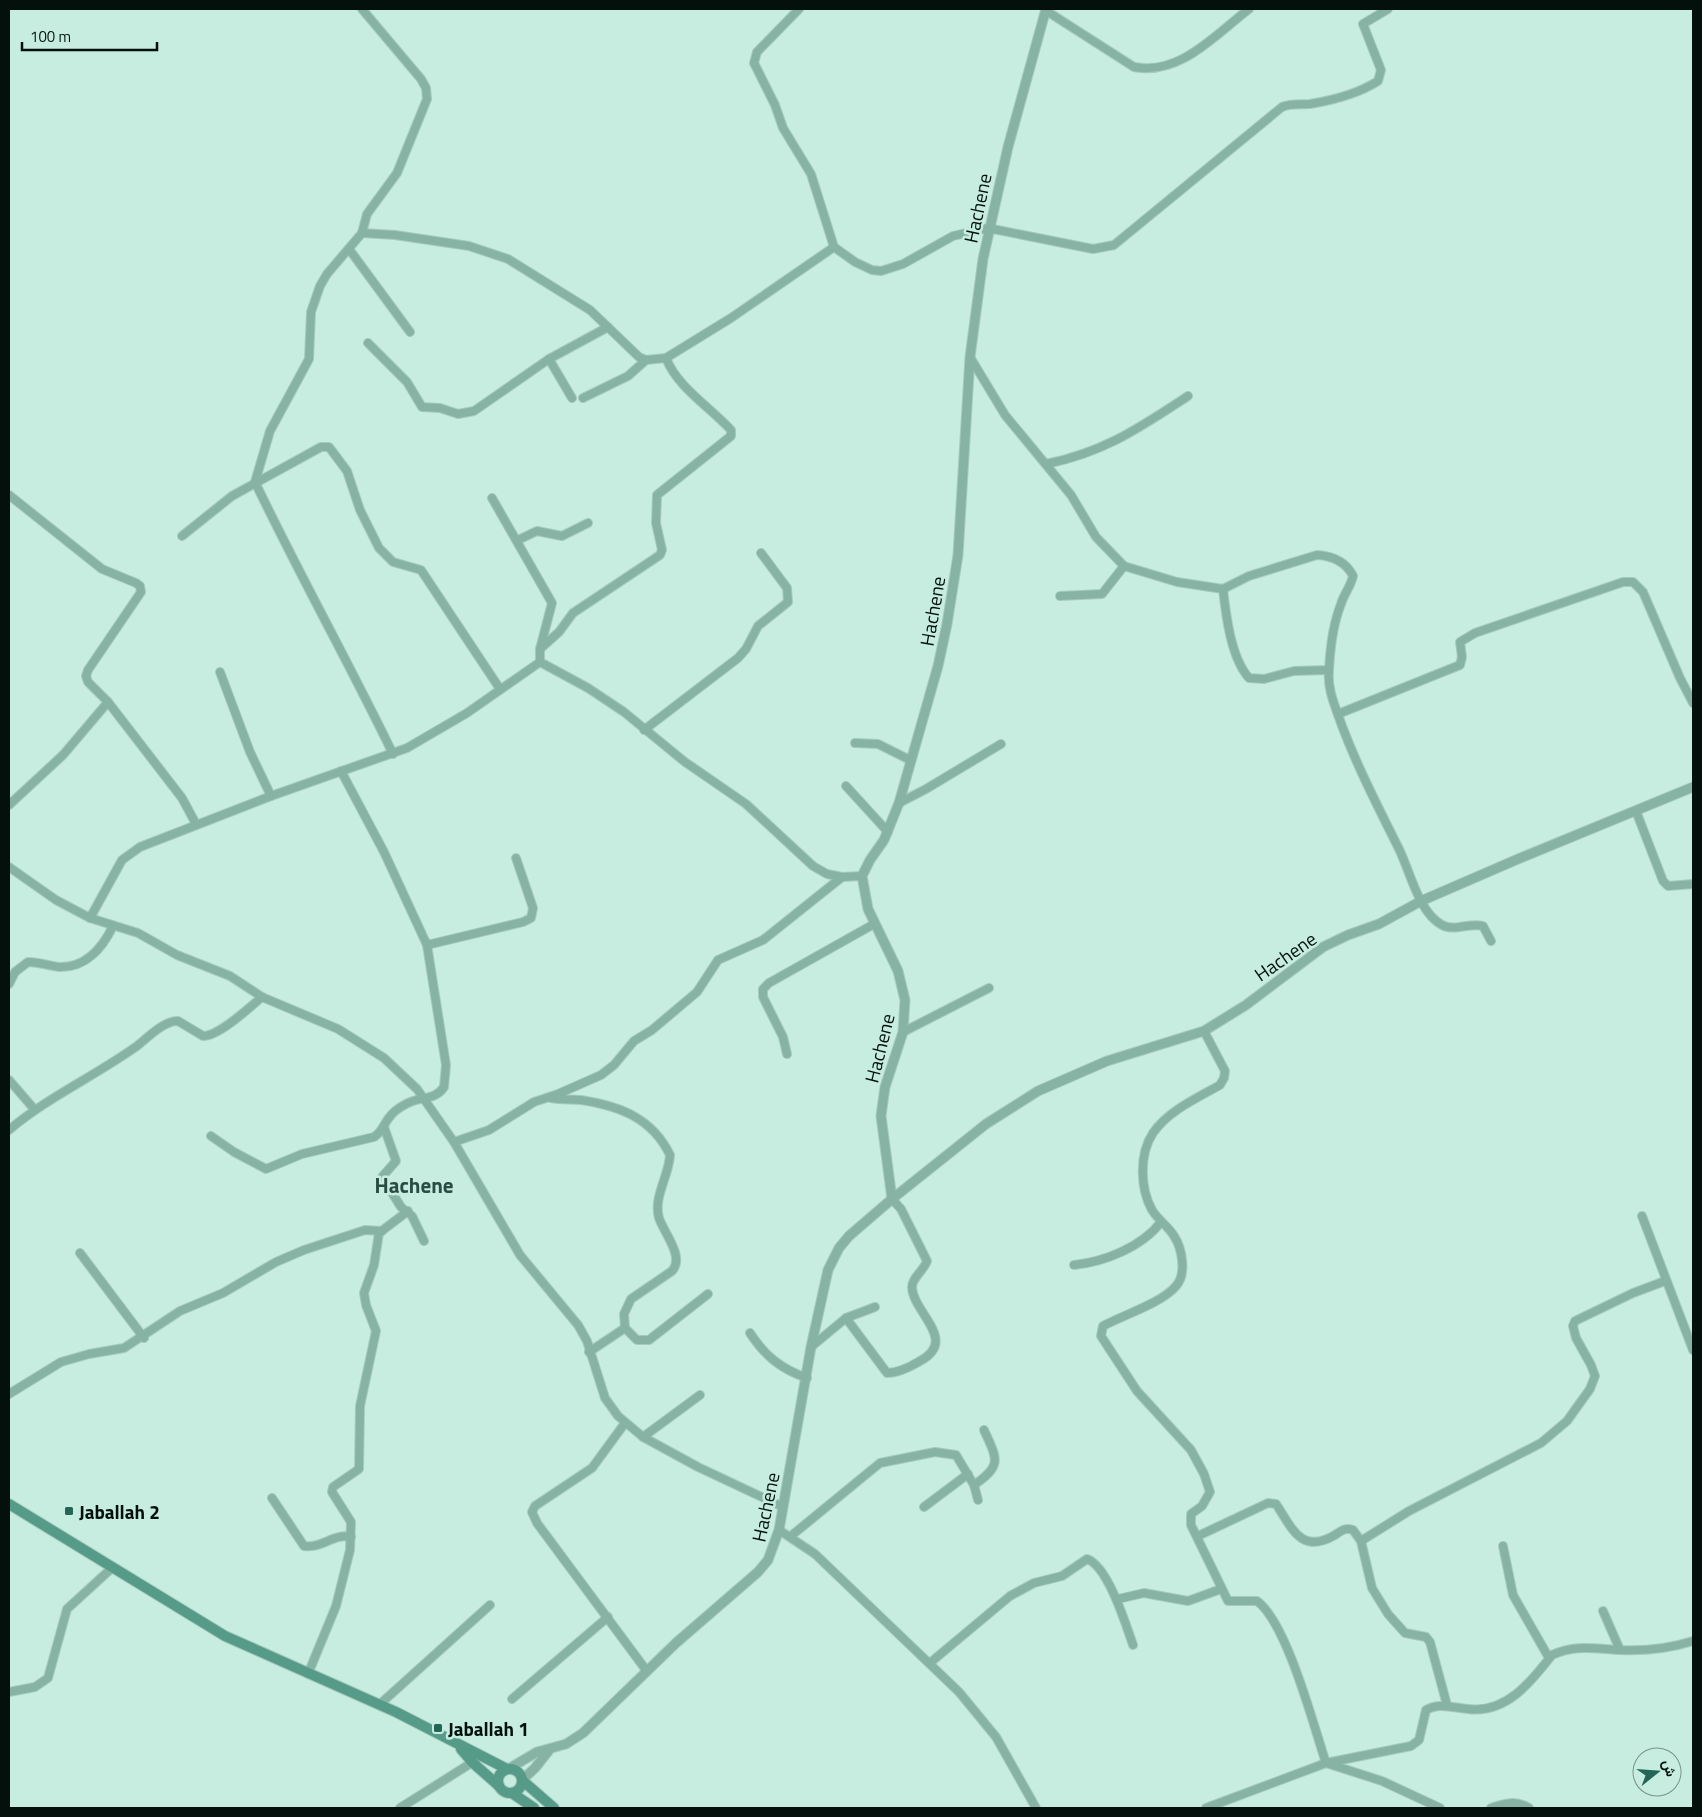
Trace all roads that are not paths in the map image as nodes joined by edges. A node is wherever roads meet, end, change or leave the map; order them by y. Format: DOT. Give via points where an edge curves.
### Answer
graph roads {
  1 [pos="362,9"];
  2 [pos="799,9"];
  3 [pos="1046,9"];
  4 [pos="1249,9"];
  5 [pos="1388,9"];
  6 [pos="988,228"];
  7 [pos="362,233"];
  8 [pos="834,247"];
  9 [pos="349,249"];
  10 [pos="608,327"];
  11 [pos="410,332"];
  12 [pos="368,343"];
  13 [pos="970,357"];
  14 [pos="666,358"];
  15 [pos="549,359"];
  16 [pos="646,360"];
  17 [pos="1188,396"];
  18 [pos="572,398"];
  19 [pos="584,398"];
  20 [pos="1046,464"];
  21 [pos="255,482"];
  22 [pos="9,494"];
  23 [pos="492,498"];
  24 [pos="588,523"];
  25 [pos="182,536"];
  26 [pos="518,540"];
  27 [pos="761,553"];
  28 [pos="1124,566"];
  29 [pos="1223,589"];
  30 [pos="1060,596"];
  31 [pos="540,649"];
  32 [pos="540,662"];
  33 [pos="1329,670"];
  34 [pos="220,672"];
  35 [pos="500,689"];
  36 [pos="108,702"];
  37 [pos="1693,703"];
  38 [pos="1338,714"];
  39 [pos="644,730"];
  40 [pos="855,743"];
  41 [pos="1001,744"];
  42 [pos="393,754"];
  43 [pos="910,760"];
  44 [pos="341,770"];
  45 [pos="846,786"];
  46 [pos="1693,788"];
  47 [pos="270,796"];
  48 [pos="899,803"];
  49 [pos="9,804"];
  50 [pos="1636,811"];
  51 [pos="196,824"];
  52 [pos="888,832"];
  53 [pos="516,858"];
  54 [pos="9,867"];
  55 [pos="862,876"];
  56 [pos="842,877"];
  57 [pos="1693,884"];
  58 [pos="1421,901"];
  59 [pos="90,918"];
  60 [pos="874,924"];
  61 [pos="113,926"];
  62 [pos="1491,941"];
  63 [pos="427,945"];
  64 [pos="9,984"];
  65 [pos="989,988"];
  66 [pos="262,997"];
  67 [pos="1204,1031"];
  68 [pos="903,1032"];
  69 [pos="787,1054"];
  70 [pos="9,1080"];
  71 [pos="546,1097"];
  72 [pos="423,1100"];
  73 [pos="35,1110"];
  74 [pos="384,1127"];
  75 [pos="9,1130"];
  76 [pos="211,1136"];
  77 [pos="454,1142"];
  78 [pos="892,1199"];
  79 [pos="408,1211"];
  80 [pos="1642,1216"];
  81 [pos="1160,1222"];
  82 [pos="382,1231"];
  83 [pos="424,1241"];
  84 [pos="80,1252"];
  85 [pos="1074,1265"];
  86 [pos="1665,1281"];
  87 [pos="708,1294"];
  88 [pos="875,1307"];
  89 [pos="846,1318"];
  90 [pos="624,1328"];
  91 [pos="750,1333"];
  92 [pos="144,1338"];
  93 [pos="811,1347"];
  94 [pos="1693,1350"];
  95 [pos="589,1352"];
  96 [pos="807,1378"];
  97 [pos="9,1394"];
  98 [pos="700,1395"];
  99 [pos="625,1423"];
  100 [pos="984,1430"];
  101 [pos="643,1437"];
  102 [pos="968,1474"];
  103 [pos="974,1485"];
  104 [pos="272,1498"];
  105 [pos="978,1500"];
  106 [pos="9,1504"];
  107 [pos="783,1507"];
  108 [pos="924,1507"];
  109 [pos="779,1530"];
  110 [pos="791,1536"];
  111 [pos="1198,1536"];
  112 [pos="351,1538"];
  113 [pos="1361,1542"];
  114 [pos="1503,1546"];
  115 [pos="112,1566"];
  116 [pos="1221,1589"];
  117 [pos="1118,1599"];
  118 [pos="490,1605"];
  119 [pos="1602,1611"];
  120 [pos="608,1617"];
  121 [pos="1693,1641"];
  122 [pos="1133,1645"];
  123 [pos="1620,1650"];
  124 [pos="1549,1658"];
  125 [pos="931,1662"];
  126 [pos="646,1670"];
  127 [pos="308,1674"];
  128 [pos="9,1692"];
  129 [pos="512,1698"];
  130 [pos="379,1705"];
  131 [pos="1448,1705"];
  132 [pos="459,1746"];
  133 [pos="550,1749"];
  134 [pos="482,1756"];
  135 [pos="473,1763"];
  136 [pos="1326,1763"];
  137 [pos="508,1769"];
  138 [pos="522,1781"];
  139 [pos="499,1786"];
  140 [pos="512,1793"];
  141 [pos="400,1808"];
  142 [pos="534,1808"];
  143 [pos="554,1808"];
  144 [pos="1036,1808"];
  145 [pos="1206,1808"];
  146 [pos="1440,1808"];
  147 [pos="1491,1808"];
  148 [pos="1529,1808"];
  1 -- 7 [label="street" via="421,79 427,99 397,172 367,214"];
  2 -- 8 [label="street" via="757,52 754,63 783,128 811,174"];
  3 -- 4 [label="street" via="1134,67 1143,69 1165,67 1181,60"];
  3 -- 6 [label="street, Hachene"];
  5 -- 6 [label="street" via="1363,24 1381,70 1378,80 1351,95 1282,107 1114,245 1093,249"];
  6 -- 8 [label="street" via="953,236 903,264 881,271 855,262"];
  6 -- 13 [label="street, Hachene"];
  7 -- 9 [label="street"];
  7 -- 10 [label="street" via="487,250 539,276 590,310"];
  8 -- 14 [label="street" via="732,318"];
  9 -- 11 [label="street"];
  9 -- 21 [label="street" via="320,286 310,320 309,360 270,431"];
  10 -- 15 [label="street"];
  10 -- 16 [label="street"];
  12 -- 15 [label="street" via="407,382 422,407 458,414 474,411"];
  13 -- 20 [label="street" via="1005,415"];
  13 -- 43 [label="street, Hachene" via="954,585 938,666"];
  14 -- 16 [label="street"];
  14 -- 31 [label="street" via="674,373 730,430 731,436 657,495 660,555 568,616 559,632"];
  15 -- 18 [label="street"];
  16 -- 19 [label="street" via="628,376"];
  17 -- 20 [label="street" via="1086,455"];
  20 -- 28 [label="street" via="1071,495 1096,537"];
  21 -- 25 [label="street"];
  21 -- 35 [label="street" via="321,447 329,448 347,471 360,510 380,548 393,562 421,570"];
  21 -- 42 [label="street"];
  22 -- 36 [label="street" via="102,569 140,586 141,592 86,676"];
  23 -- 26 [label="street"];
  24 -- 26 [label="street" via="562,536 537,531"];
  26 -- 31 [label="street" via="552,603"];
  27 -- 39 [label="street" via="787,588 788,602 758,626 738,658"];
  28 -- 29 [label="street" via="1178,582"];
  28 -- 30 [label="street" via="1102,594"];
  29 -- 33 [label="street" via="1232,639 1248,678 1264,679 1294,671"];
  29 -- 33 [label="street" via="1249,576 1317,555 1342,562 1354,576 1334,628"];
  31 -- 32 [label="street"];
  32 -- 35 [label="street"];
  32 -- 39 [label="street" via="600,696"];
  33 -- 38 [label="street" via="1330,690"];
  34 -- 47 [label="street"];
  35 -- 42 [label="street" via="443,728"];
  36 -- 49 [label="street" via="63,755"];
  36 -- 51 [label="street" via="182,798"];
  37 -- 38 [label="street" via="1643,592 1633,582 1623,582 1475,633 1460,642 1460,665"];
  38 -- 58 [label="street" via="1357,764"];
  39 -- 56 [label="street" via="746,804 812,866"];
  40 -- 43 [label="street" via="878,744"];
  41 -- 48 [label="street"];
  42 -- 44 [label="street"];
  43 -- 48 [label="street, Hachene"];
  44 -- 47 [label="street"];
  44 -- 63 [label="street"];
  45 -- 52 [label="street"];
  46 -- 50 [label="street, Hachene"];
  47 -- 51 [label="street"];
  48 -- 52 [label="street, Hachene"];
  50 -- 57 [label="street" via="1663,881 1668,886"];
  50 -- 58 [label="street, Hachene"];
  51 -- 59 [label="street" via="152,840 122,860"];
  52 -- 55 [label="street, Hachene"];
  53 -- 63 [label="street" via="533,908 530,918"];
  54 -- 59 [label="street" via="56,900"];
  55 -- 56 [label="street"];
  55 -- 60 [label="street, Hachene" via="863,893"];
  56 -- 71 [label="street" via="763,940 718,960 697,992 634,1041 609,1070"];
  58 -- 62 [label="street" via="1445,927 1483,926"];
  58 -- 67 [label="street, Hachene" via="1379,924 1323,947"];
  59 -- 61 [label="street"];
  60 -- 68 [label="street, Hachene" via="901,980 906,1010"];
  60 -- 69 [label="street" via="769,982 763,989 763,997 784,1037"];
  61 -- 64 [label="street" via="102,947 88,957 62,967 28,962 15,972"];
  61 -- 66 [label="street" via="138,933 176,955 230,976"];
  63 -- 72 [label="street" via="446,1080 442,1091"];
  65 -- 68 [label="street"];
  66 -- 72 [label="street" via="360,1041 400,1072"];
  66 -- 73 [label="street" via="207,1036 172,1021"];
  67 -- 78 [label="street, Hachene" via="1107,1060 1038,1091 986,1124"];
  67 -- 81 [label="street" via="1225,1071 1224,1078 1220,1085 1167,1118 1146,1146 1142,1179"];
  68 -- 78 [label="street, Hachene" via="885,1087 881,1116"];
  70 -- 73 [label="street"];
  71 -- 77 [label="street" via="489,1130"];
  71 -- 90 [label="street" via="580,1100 630,1113 649,1126 670,1155 657,1204 659,1217 676,1256 676,1266 631,1299 624,1314"];
  72 -- 74 [label="street" via="401,1107 386,1120"];
  72 -- 77 [label="street"];
  73 -- 75 [label="street"];
  74 -- 76 [label="street" via="374,1137 302,1154 266,1169"];
  74 -- 79 [label="street" via="396,1161 382,1177 401,1207"];
  77 -- 95 [label="street" via="520,1255 578,1325"];
  78 -- 89 [label="street" via="901,1209 927,1261 912,1284 912,1290 931,1323 934,1347 931,1354 919,1362 898,1372 887,1373"];
  78 -- 93 [label="street, Hachene" via="850,1236 832,1259"];
  79 -- 82 [label="street"];
  79 -- 83 [label="street"];
  80 -- 86 [label="street"];
  81 -- 85 [label="street" via="1152,1234 1136,1243 1094,1263"];
  81 -- 111 [label="street" via="1174,1235 1180,1250 1180,1281 1168,1293 1108,1324 1100,1332 1138,1391 1191,1450 1204,1474 1210,1492 1190,1517"];
  82 -- 92 [label="street" via="365,1230 276,1262 224,1293 180,1311"];
  82 -- 112 [label="street" via="377,1237 374,1264 364,1293 376,1331 360,1406 359,1469 334,1487 332,1492 351,1522"];
  84 -- 92 [label="street"];
  86 -- 94 [label="street"];
  86 -- 113 [label="street" via="1575,1321 1576,1338 1595,1376 1590,1389 1567,1421 1550,1436 1410,1511"];
  87 -- 90 [label="street" via="649,1340 637,1340"];
  88 -- 89 [label="street"];
  89 -- 93 [label="street"];
  90 -- 95 [label="street"];
  91 -- 96 [label="street" via="770,1359"];
  92 -- 97 [label="street" via="124,1348 61,1362"];
  93 -- 96 [label="street, Hachene"];
  95 -- 99 [label="street" via="604,1398"];
  96 -- 107 [label="street, Hachene"];
  98 -- 101 [label="street"];
  99 -- 101 [label="street"];
  99 -- 120 [label="street" via="592,1468 535,1506 532,1512"];
  100 -- 103 [label="street" via="996,1457 995,1466 989,1475"];
  101 -- 107 [label="street"];
  102 -- 103 [label="street"];
  102 -- 108 [label="street"];
  102 -- 110 [label="street" via="956,1455 948,1453 919,1454 880,1463"];
  103 -- 105 [label="street"];
  104 -- 112 [label="street" via="304,1546 313,1547 340,1536"];
  106 -- 115 [label="main road"];
  107 -- 109 [label="street, Hachene"];
  109 -- 110 [label="street"];
  109 -- 126 [label="street, Hachene" via="768,1560 758,1572"];
  110 -- 125 [label="street" via="816,1554"];
  111 -- 113 [label="street" via="1268,1502 1276,1504 1303,1540 1322,1541 1349,1528"];
  111 -- 116 [label="street"];
  112 -- 127 [label="street" via="338,1599"];
  113 -- 131 [label="street" via="1372,1588 1388,1614 1405,1633 1426,1637 1430,1642"];
  114 -- 124 [label="street" via="1515,1601"];
  115 -- 127 [label="main road" via="225,1636"];
  115 -- 128 [label="street" via="67,1609 48,1678 35,1687"];
  116 -- 117 [label="street" via="1188,1601 1144,1592"];
  116 -- 136 [label="street" via="1228,1601 1257,1601 1274,1621 1286,1645"];
  117 -- 122 [label="street"];
  117 -- 125 [label="street" via="1091,1560 1087,1559 1062,1576 1034,1583 1010,1596"];
  118 -- 130 [label="street"];
  119 -- 123 [label="street"];
  120 -- 126 [label="street"];
  120 -- 129 [label="street"];
  121 -- 123 [label="street"];
  123 -- 124 [label="street" via="1582,1647 1559,1652"];
  124 -- 131 [label="street" via="1504,1704 1478,1710"];
  125 -- 144 [label="street" via="982,1717"];
  126 -- 133 [label="street, Hachene" via="582,1733 566,1744"];
  127 -- 130 [label="main road"];
  130 -- 132 [label="main road"];
  131 -- 136 [label="street" via="1426,1710 1419,1740 1411,1746"];
  132 -- 134 [label="main road"];
  132 -- 135 [label="main road"];
  133 -- 137 [label="street, Hachene" via="537,1752"];
  133 -- 138 [label="street"];
  134 -- 135 [label="street"];
  134 -- 137 [label="main road"];
  135 -- 139 [label="main road"];
  135 -- 141 [label="street"];
  136 -- 145 [label="street"];
  136 -- 146 [label="street" via="1382,1781"];
  137 -- 138 [label="main road" via="518,1772"];
  137 -- 139 [label="main road" via="498,1777"];
  138 -- 140 [label="main road" via="517,1791"];
  138 -- 143 [label="main road"];
  139 -- 140 [label="main road" via="504,1792"];
  140 -- 142 [label="main road"];
  147 -- 148 [label="street" via="1508,1803"];
}
